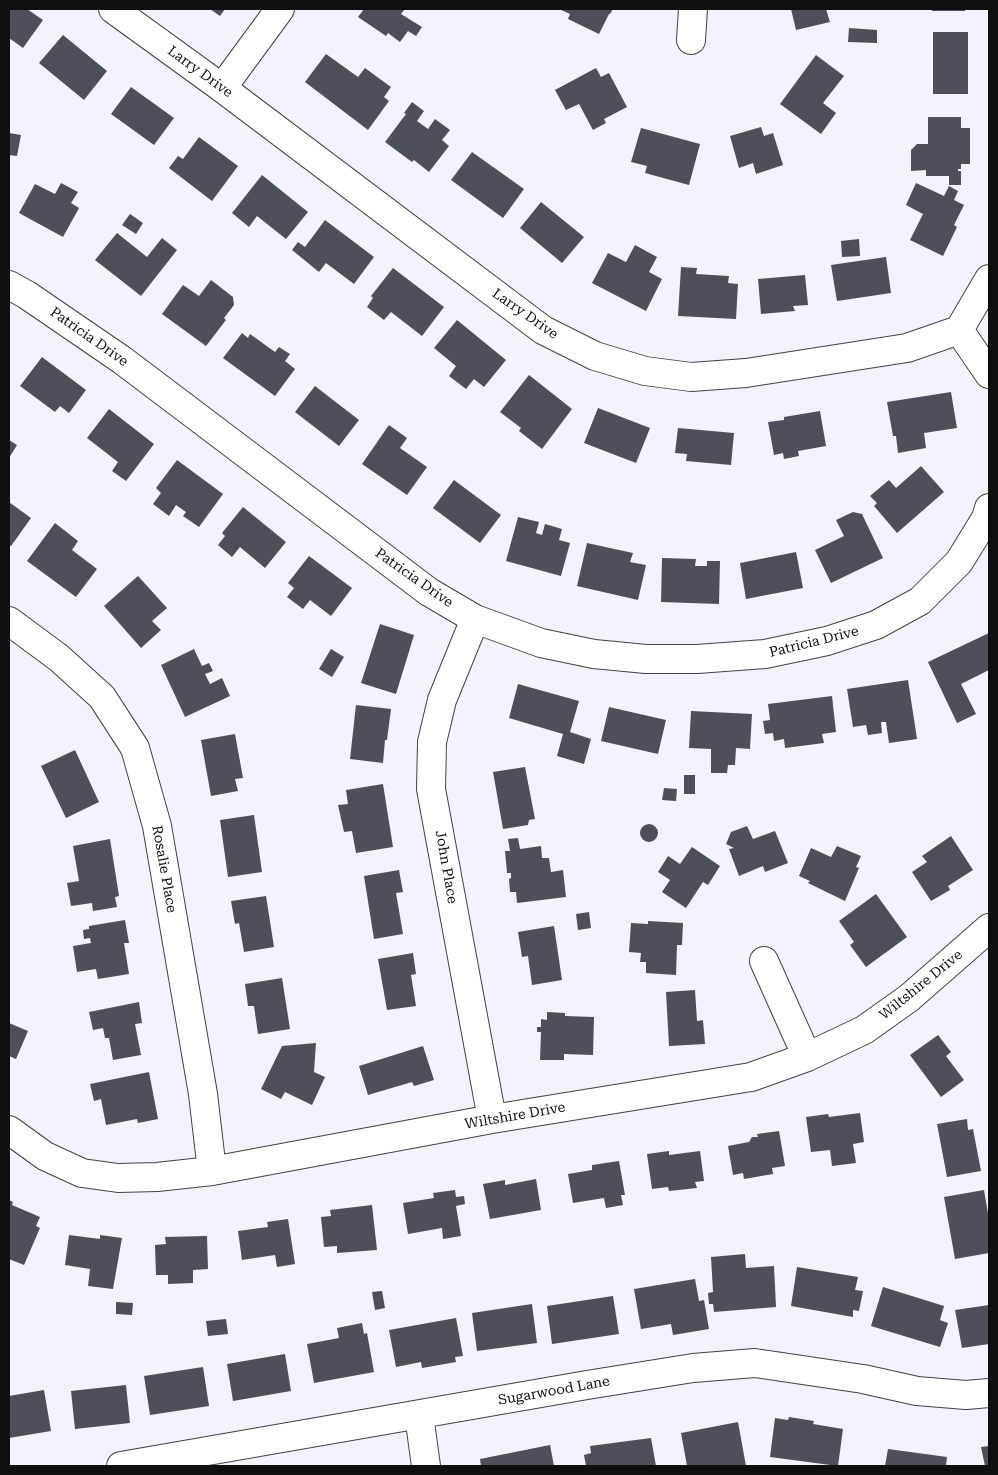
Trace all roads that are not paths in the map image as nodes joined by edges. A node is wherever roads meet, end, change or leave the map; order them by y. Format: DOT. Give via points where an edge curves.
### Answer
graph roads {
  1 [pos="113,9"];
  2 [pos="280,9"];
  3 [pos="693,9"];
  4 [pos="691,40"];
  5 [pos="222,88"];
  6 [pos="989,279"];
  7 [pos="9,285"];
  8 [pos="958,330"];
  9 [pos="989,374"];
  10 [pos="989,508"];
  11 [pos="475,619"];
  12 [pos="9,621"];
  13 [pos="989,928"];
  14 [pos="764,961"];
  15 [pos="807,1057"];
  16 [pos="492,1119"];
  17 [pos="9,1130"];
  18 [pos="212,1171"];
  19 [pos="989,1393"];
  20 [pos="419,1415"];
  21 [pos="121,1466"];
  22 [pos="426,1466"];
  1 -- 5 [label="street, Larry Drive"];
  2 -- 5 [label="street"];
  3 -- 4 [label="street"];
  5 -- 8 [label="street, Larry Drive" via="543,330 595,356 645,371 691,377 746,373 907,348"];
  6 -- 8 [label="street"];
  7 -- 11 [label="street, Patricia Drive" via="122,360 429,592"];
  8 -- 9 [label="street"];
  10 -- 11 [label="street, Patricia Drive" via="959,562 920,600 876,626 827,641 765,654 697,660 646,659 594,654 540,643"];
  11 -- 16 [label="street, John Place" via="442,700 432,742 431,789"];
  12 -- 18 [label="street, Rosalie Place" via="60,658 102,697 135,748 158,835 203,1094"];
  13 -- 15 [label="street, Wiltshire Drive" via="909,998 864,1030"];
  14 -- 15 [label="street"];
  15 -- 16 [label="street, Wiltshire Drive" via="751,1077"];
  16 -- 18 [label="street, Wiltshire Drive"];
  17 -- 18 [label="street, Wiltshire Drive" via="45,1156 82,1173 118,1178"];
  19 -- 20 [label="street, Sugarwood Lane" via="966,1395 917,1391 863,1378 755,1363 683,1370"];
  20 -- 21 [label="street, Sugarwood Lane"];
  20 -- 22 [label="street"];
}
